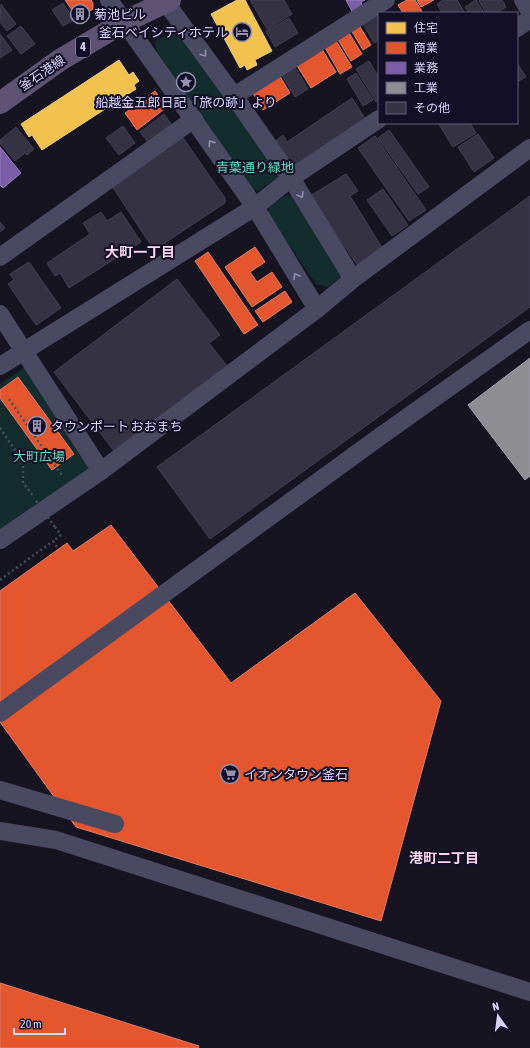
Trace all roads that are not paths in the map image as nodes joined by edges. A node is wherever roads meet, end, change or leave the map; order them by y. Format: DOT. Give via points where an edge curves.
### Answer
graph roads {
  1 [pos="109,0"];
  2 [pos="386,0"];
  3 [pos="524,0"];
  4 [pos="167,1"];
  5 [pos="530,12"];
  6 [pos="530,19"];
  7 [pos="124,22"];
  8 [pos="518,27"];
  9 [pos="234,96"];
  10 [pos="0,103"];
  11 [pos="194,119"];
  12 [pos="378,120"];
  13 [pos="530,148"];
  14 [pos="291,178"];
  15 [pos="255,207"];
  16 [pos="0,258"];
  17 [pos="353,280"];
  18 [pos="317,309"];
  19 [pos="0,314"];
  20 [pos="530,330"];
  21 [pos="24,350"];
  22 [pos="0,366"];
  23 [pos="101,471"];
  24 [pos="0,540"];
  25 [pos="0,713"];
  26 [pos="0,790"];
  27 [pos="114,824"];
  28 [pos="0,831"];
  29 [pos="530,992"];
  1 -- 7 [label="street"];
  2 -- 9 [label="street"];
  3 -- 5 [label="street"];
  4 -- 7 [label="main road, 釜石港線 / 4"];
  4 -- 9 [label="street, one-way"];
  6 -- 8 [label="street"];
  7 -- 10 [label="main road, 釜石港線 / 4" via="60,60"];
  7 -- 11 [label="street"];
  9 -- 14 [label="street"];
  15 -- 11 [label="street, one-way"];
  11 -- 16 [label="street"];
  12 -- 14 [label="street"];
  13 -- 17 [label="street"];
  14 -- 15 [label="street"];
  14 -- 17 [label="street, one-way"];
  18 -- 15 [label="street, one-way"];
  15 -- 21 [label="street"];
  17 -- 18 [label="street"];
  18 -- 23 [label="street"];
  19 -- 21 [label="street"];
  20 -- 25 [label="street"];
  21 -- 22 [label="street"];
  21 -- 23 [label="street"];
  23 -- 24 [label="street"];
  26 -- 27 [label="street"];
  28 -- 29 [label="street" via="56,840"];
}
